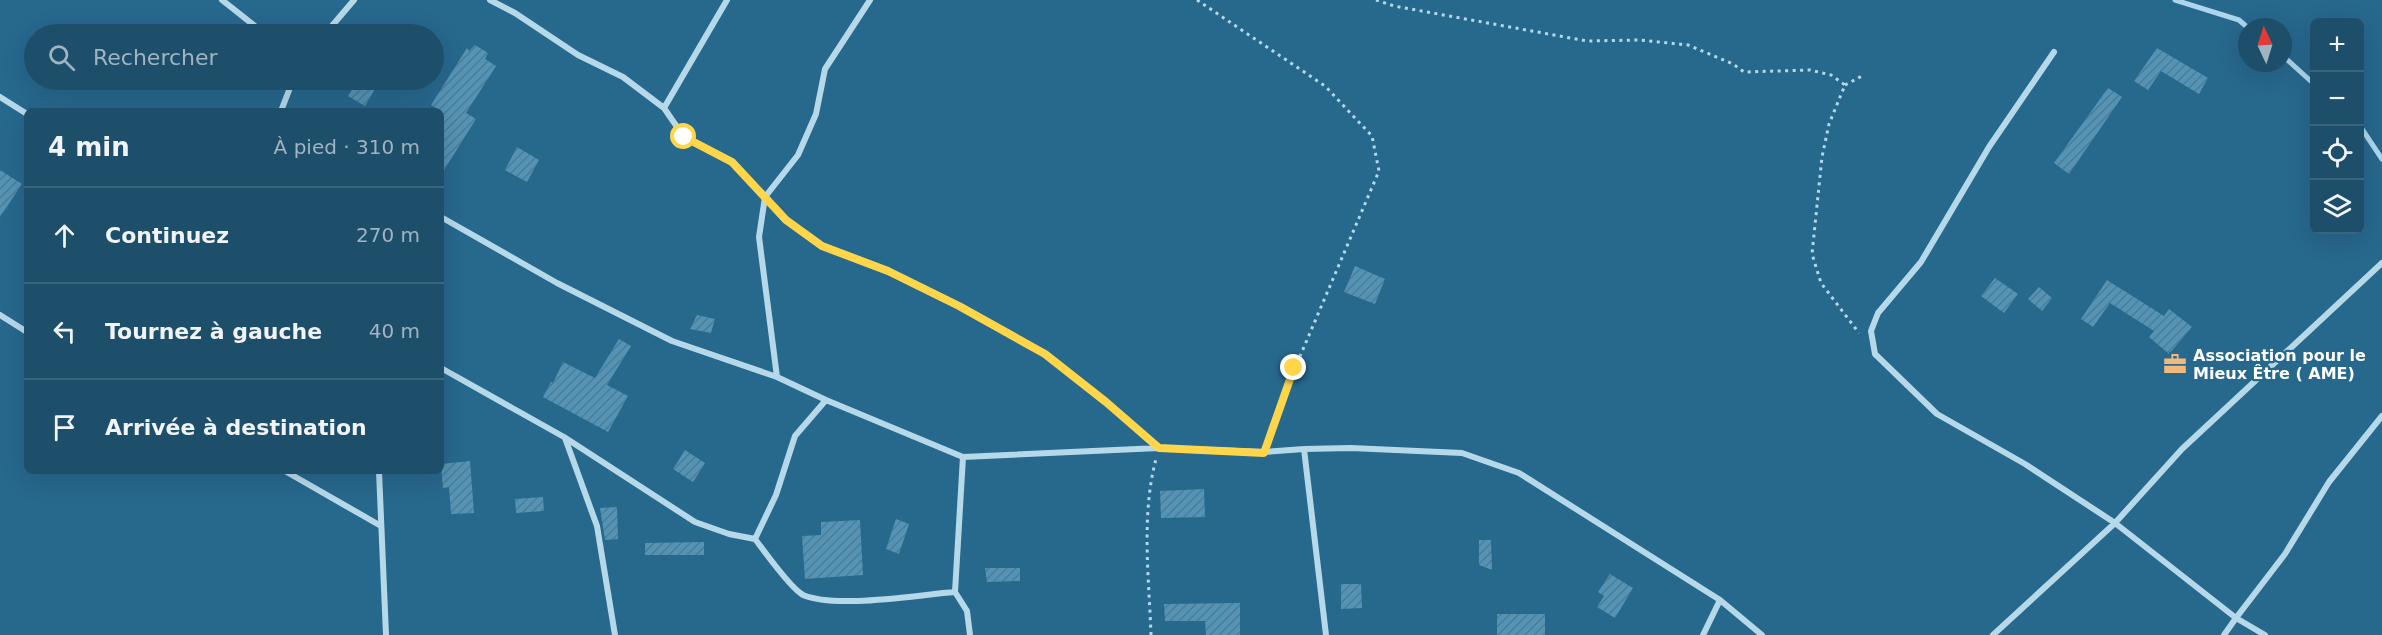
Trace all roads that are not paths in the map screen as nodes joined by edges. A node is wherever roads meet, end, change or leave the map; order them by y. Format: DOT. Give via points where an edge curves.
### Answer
graph roads {
  1 [pos="222,0"];
  2 [pos="354,0"];
  3 [pos="490,0"];
  4 [pos="727,0"];
  5 [pos="870,0"];
  6 [pos="252,24"];
  7 [pos="334,24"];
  8 [pos="2054,52"];
  9 [pos="289,90"];
  10 [pos="0,97"];
  11 [pos="282,108"];
  12 [pos="664,108"];
  13 [pos="24,112"];
  14 [pos="765,197"];
  15 [pos="444,219"];
  16 [pos="2382,263"];
  17 [pos="0,315"];
  18 [pos="24,330"];
  19 [pos="444,370"];
  20 [pos="777,377"];
  21 [pos="826,400"];
  22 [pos="2382,416"];
  23 [pos="564,437"];
  24 [pos="1159,448"];
  25 [pos="1304,449"];
  26 [pos="963,457"];
  27 [pos="290,474"];
  28 [pos="379,474"];
  29 [pos="2115,523"];
  30 [pos="381,526"];
  31 [pos="755,539"];
  32 [pos="955,592"];
  33 [pos="1720,600"];
  34 [pos="2236,618"];
  35 [pos="386,635"];
  36 [pos="615,635"];
  37 [pos="970,635"];
  38 [pos="1326,635"];
  39 [pos="1703,635"];
  40 [pos="1762,635"];
  41 [pos="1993,635"];
  42 [pos="2224,635"];
  43 [pos="2265,635"];
  1 -- 6 [label="street"];
  2 -- 7 [label="street"];
  3 -- 12 [label="street" via="578,56 623,77"];
  4 -- 12 [label="street"];
  5 -- 14 [label="street" via="825,69 816,114 798,155"];
  8 -- 29 [label="street" via="1989,147 1921,262 1878,313 1871,331 1875,354 1937,414 2025,464"];
  9 -- 11 [label="street"];
  10 -- 13 [label="street"];
  12 -- 14 [label="street" via="684,137 732,162"];
  14 -- 20 [label="street" via="759,237"];
  14 -- 24 [label="street" via="786,220 822,246 909,281 1045,354"];
  15 -- 20 [label="street" via="566,288 672,341"];
  16 -- 29 [label="street" via="2182,449"];
  17 -- 18 [label="street"];
  19 -- 23 [label="street"];
  20 -- 21 [label="street"];
  21 -- 26 [label="street"];
  21 -- 31 [label="street" via="795,436 776,495"];
  22 -- 34 [label="street" via="2329,482 2285,554"];
  23 -- 31 [label="street" via="695,522"];
  23 -- 36 [label="street" via="597,526"];
  24 -- 25 [label="street" via="1264,453"];
  24 -- 26 [label="street"];
  25 -- 33 [label="street" via="1462,453 1519,474"];
  25 -- 38 [label="street"];
  26 -- 32 [label="street"];
  27 -- 30 [label="street"];
  28 -- 30 [label="street"];
  29 -- 34 [label="street"];
  29 -- 41 [label="street"];
  30 -- 35 [label="street"];
  31 -- 32 [label="street" via="802,594 835,602"];
  32 -- 37 [label="street" via="967,610"];
  33 -- 39 [label="street"];
  33 -- 40 [label="street"];
  34 -- 42 [label="street"];
  34 -- 43 [label="street"];
}
